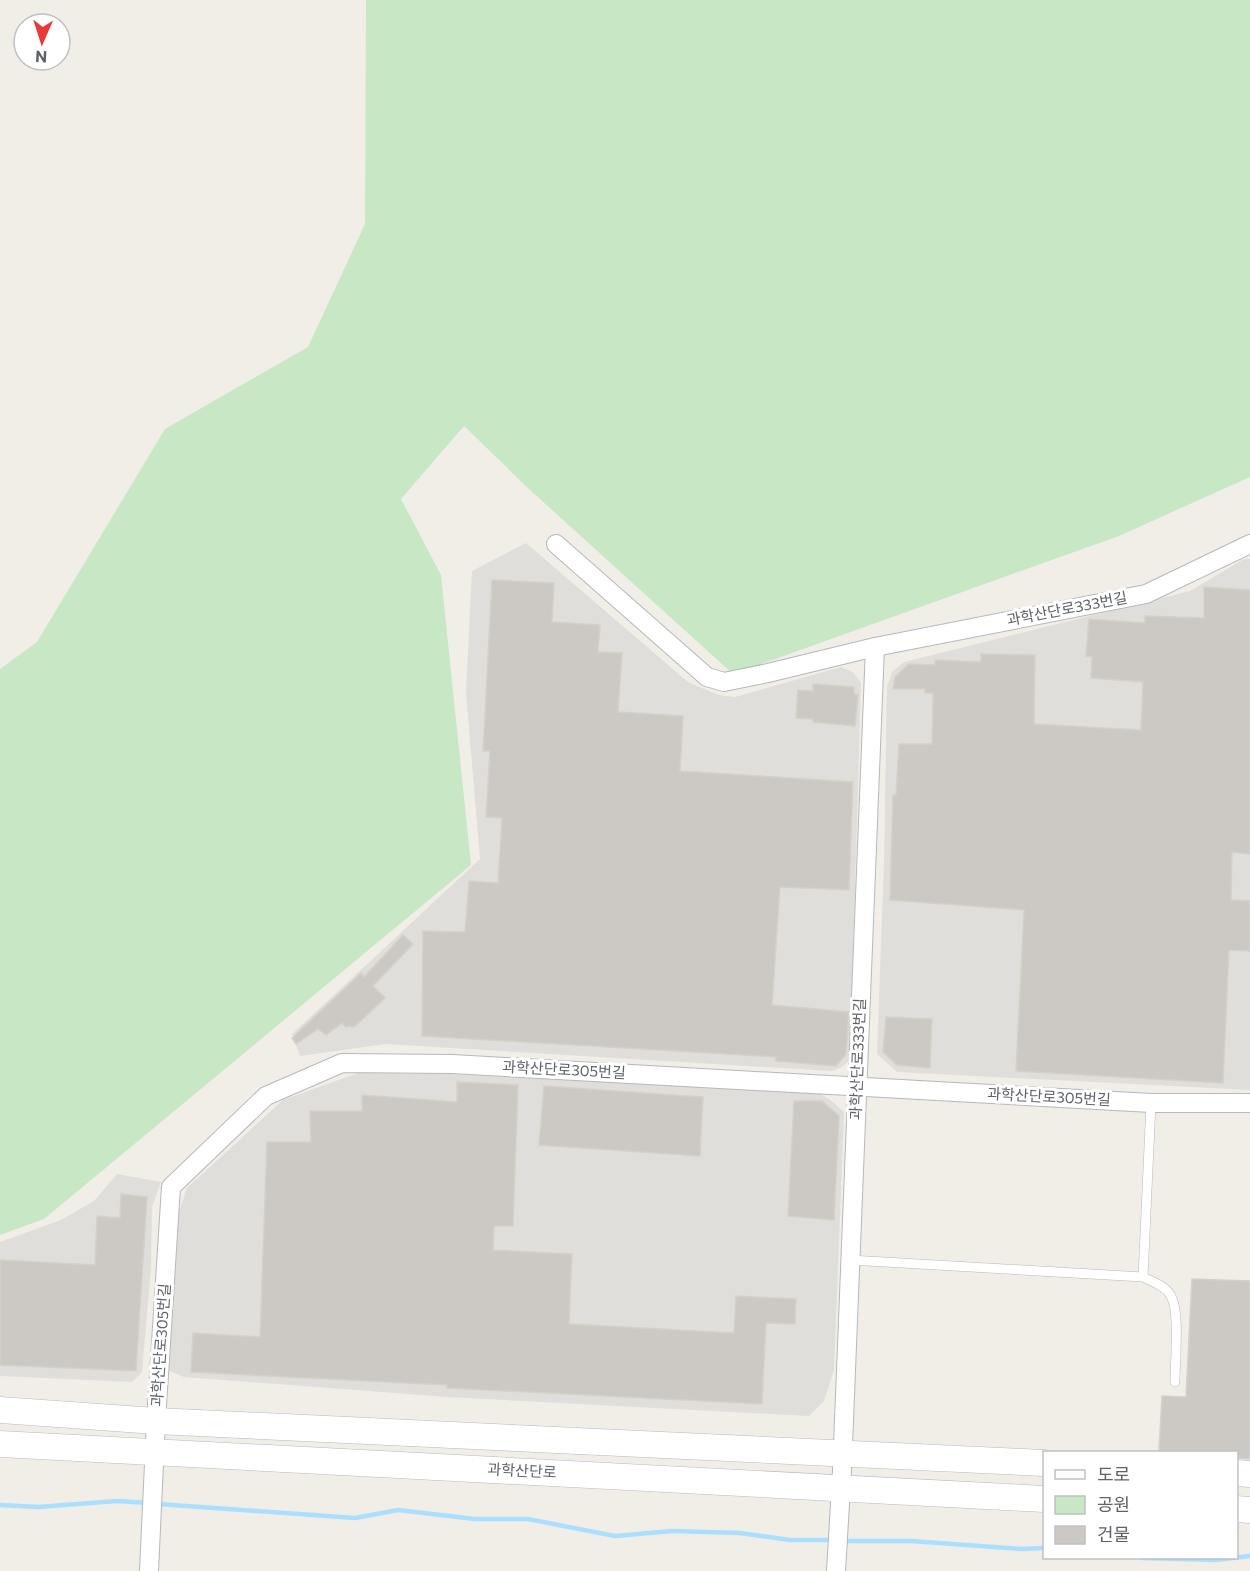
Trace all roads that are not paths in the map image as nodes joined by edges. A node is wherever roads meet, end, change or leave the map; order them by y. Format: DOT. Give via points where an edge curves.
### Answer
graph roads {
  1 [pos="556,544"];
  2 [pos="1250,544"];
  3 [pos="875,647"];
  4 [pos="857,1086"];
  5 [pos="1151,1103"];
  6 [pos="1250,1103"];
  7 [pos="850,1260"];
  8 [pos="1143,1277"];
  9 [pos="1175,1382"];
  10 [pos="0,1410"];
  11 [pos="155,1437"];
  12 [pos="0,1444"];
  13 [pos="1043,1463"];
  14 [pos="842,1470"];
  15 [pos="1043,1499"];
  16 [pos="149,1571"];
  17 [pos="836,1571"];
  1 -- 3 [label="street, 과학산단로333번길" via="707,677 724,682"];
  2 -- 3 [label="street, 과학산단로333번길" via="1146,594"];
  3 -- 4 [label="street, 과학산단로333번길"];
  4 -- 5 [label="street, 과학산단로305번길"];
  4 -- 7 [label="street, 과학산단로333번길"];
  4 -- 11 [label="street, 과학산단로305번길" via="452,1064 342,1063 266,1096 171,1187"];
  5 -- 6 [label="street, 과학산단로305번길"];
  5 -- 8 [label="lane"];
  7 -- 8 [label="lane"];
  7 -- 14 [label="street, 과학산단로333번길"];
  8 -- 9 [label="lane" via="1172,1296 1176,1313"];
  10 -- 11 [label="main road, 과학산단로"];
  11 -- 12 [label="main road, 과학산단로"];
  11 -- 14 [label="main road, 과학산단로"];
  11 -- 14 [label="main road, 과학산단로"];
  11 -- 16 [label="street, 과학산단로305번길"];
  13 -- 14 [label="main road, 과학산단로"];
  14 -- 15 [label="main road, 과학산단로"];
  14 -- 17 [label="street, 과학산단로333번길"];
}
